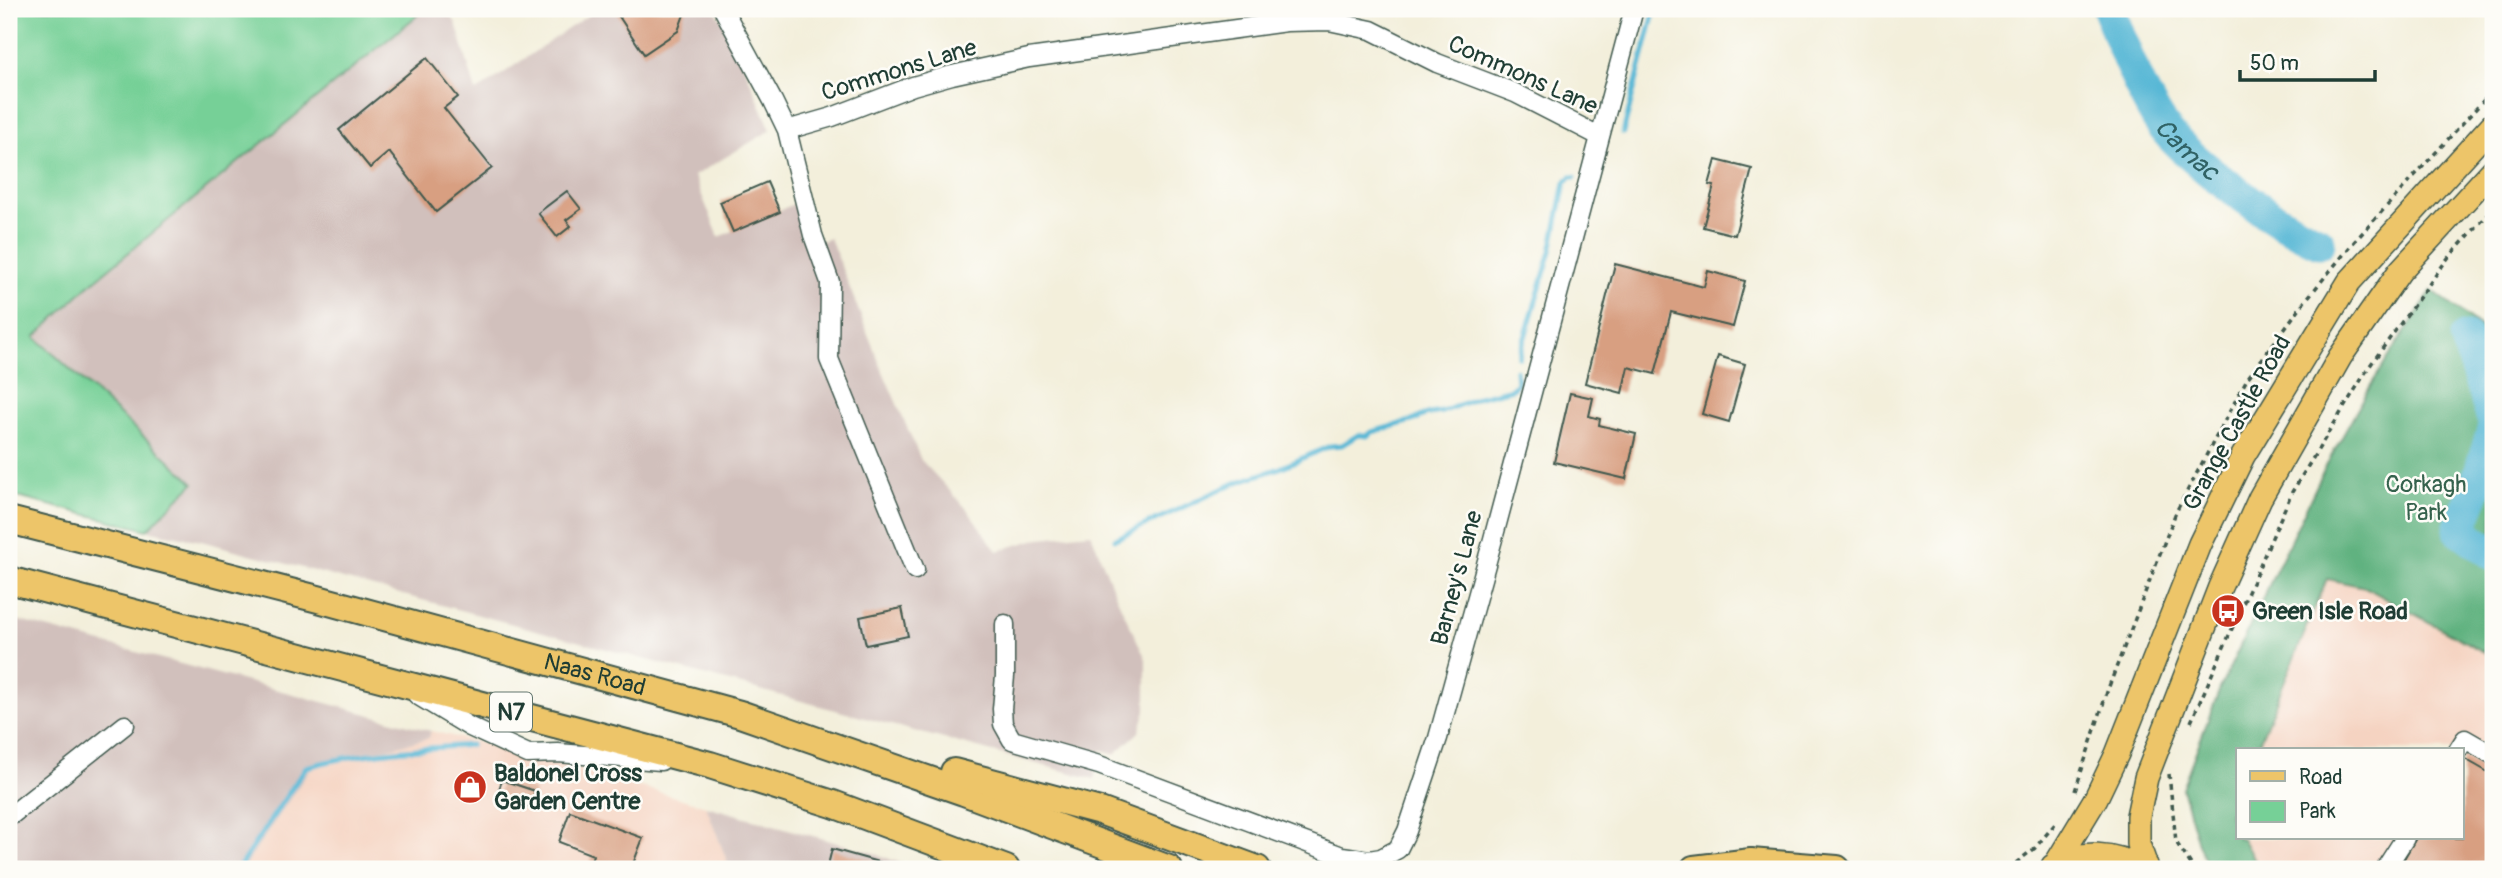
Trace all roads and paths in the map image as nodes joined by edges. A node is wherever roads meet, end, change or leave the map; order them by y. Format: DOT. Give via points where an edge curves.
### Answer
graph roads {
  1 [pos="723,9"];
  2 [pos="1634,9"];
  3 [pos="2493,124"];
  4 [pos="787,130"];
  5 [pos="1599,136"];
  6 [pos="2493,170"];
  7 [pos="2493,209"];
  8 [pos="9,520"];
  9 [pos="915,570"];
  10 [pos="9,580"];
  11 [pos="1005,624"];
  12 [pos="392,680"];
  13 [pos="740,714"];
  14 [pos="125,725"];
  15 [pos="2186,734"];
  16 [pos="2459,748"];
  17 [pos="2493,755"];
  18 [pos="710,765"];
  19 [pos="2169,772"];
  20 [pos="9,817"];
  21 [pos="2403,840"];
  22 [pos="2052,867"];
  23 [pos="1006,869"];
  24 [pos="1169,869"];
  25 [pos="1256,869"];
  26 [pos="1694,869"];
  27 [pos="1837,869"];
  28 [pos="2145,869"];
  29 [pos="2194,869"];
  30 [pos="2385,869"];
  1 -- 4 [label="street"];
  2 -- 5 [label="street, Barney's Lane"];
  3 -- 22 [label="main road, Grange Castle Road" via="2350,282 2243,456 2200,544 2117,754 2096,798"];
  4 -- 5 [label="street, Commons Lane" via="913,86 1029,58 1286,22 1329,21 1371,30 1437,63 1515,93"];
  4 -- 9 [label="street" via="813,235 830,282 830,359"];
  5 -- 11 [label="street, Barney's Lane" via="1438,738 1398,849 1369,860 1342,856 1099,765 1012,740 1003,724 1002,709"];
  6 -- 28 [label="main road, Grange Castle Road" via="2400,271 2340,357 2260,499 2220,587 2146,778 2138,817 2138,844"];
  7 -- 15 [label="path" via="2448,258 2369,367 2292,492"];
  8 -- 13 [label="highway, Naas Road / N7"];
  10 -- 12 [label="highway, N7"];
  12 -- 18 [label="highway, N7"];
  12 -- 18 [label="street" via="470,727 528,754"];
  13 -- 24 [label="highway, Naas Road / N7"];
  13 -- 25 [label="highway, N7" via="1100,811"];
  14 -- 20 [label="street"];
  16 -- 17 [label="street" via="2465,739"];
  18 -- 23 [label="highway, N7" via="833,804"];
  19 -- 29 [label="path" via="2176,842"];
  21 -- 30 [label="street"];
  22 -- 28 [label="main road, Grange Castle Road" via="2079,856 2104,855"];
  26 -- 27 [label="highway" via="1751,862"];
}
